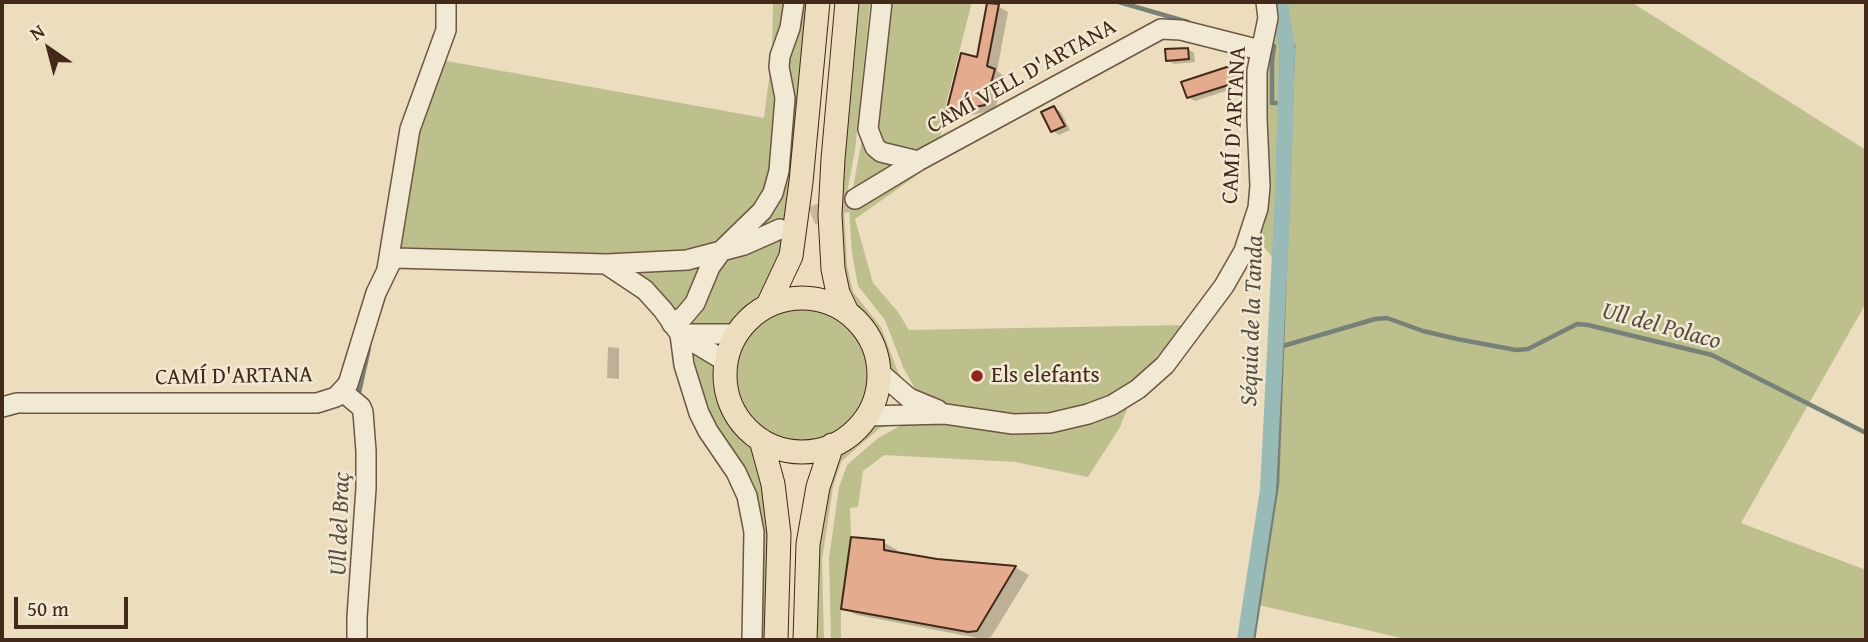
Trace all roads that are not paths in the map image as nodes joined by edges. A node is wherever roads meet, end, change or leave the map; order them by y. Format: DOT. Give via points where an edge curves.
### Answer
graph roads {
  1 [pos="446,2"];
  2 [pos="794,2"];
  3 [pos="818,2"];
  4 [pos="847,2"];
  5 [pos="882,2"];
  6 [pos="1266,2"];
  7 [pos="1260,50"];
  8 [pos="918,161"];
  9 [pos="855,199"];
  10 [pos="780,229"];
  11 [pos="723,249"];
  12 [pos="606,264"];
  13 [pos="387,269"];
  14 [pos="768,305"];
  15 [pos="847,312"];
  16 [pos="676,329"];
  17 [pos="736,334"];
  18 [pos="725,361"];
  19 [pos="879,372"];
  20 [pos="343,392"];
  21 [pos="2,407"];
  22 [pos="945,414"];
  23 [pos="867,416"];
  24 [pos="761,440"];
  25 [pos="832,446"];
  26 [pos="358,640"];
  27 [pos="752,640"];
  28 [pos="776,640"];
  29 [pos="806,640"];
  1 -- 13 [label="street, CAMÍ D'ARTANA" via="446,30 410,129"];
  2 -- 11 [label="street" via="780,56 785,98 773,192 762,211"];
  3 -- 14 [label="main road" via="791,256"];
  4 -- 15 [label="main road" via="830,215 833,269"];
  5 -- 8 [label="street" via="868,130 881,152"];
  6 -- 7 [label="street, CAMÍ D'ARTANA" via="1268,18"];
  7 -- 8 [label="street, CAMÍ VELL D'ARTANA" via="1161,29"];
  7 -- 22 [label="street, CAMÍ D'ARTANA" via="1258,208 1244,251 1224,286 1165,365 1112,405 1050,423 1013,425"];
  8 -- 9 [label="street, CAMÍ VELL D'ARTANA"];
  10 -- 11 [label="street"];
  11 -- 12 [label="street" via="687,260"];
  11 -- 16 [label="street"];
  12 -- 13 [label="street" via="395,258"];
  12 -- 16 [label="street" via="645,290"];
  13 -- 20 [label="street, CAMÍ D'ARTANA"];
  14 -- 15 [label="main road" via="795,298 822,300"];
  14 -- 17 [label="main road"];
  15 -- 19 [label="main road" via="870,338"];
  16 -- 17 [label="street"];
  16 -- 18 [label="street"];
  16 -- 27 [label="street" via="699,413 747,496 754,532"];
  17 -- 18 [label="main road"];
  18 -- 24 [label="main road" via="726,392 739,420"];
  19 -- 22 [label="street, CAMÍ D'ARTANA" via="908,398"];
  19 -- 23 [label="main road"];
  20 -- 21 [label="street, CAMÍ D'ARTANA" via="317,403 18,403"];
  20 -- 26 [label="street" via="363,412 366,451"];
  22 -- 23 [label="street, CAMÍ D'ARTANA"];
  23 -- 25 [label="main road"];
  24 -- 25 [label="main road" via="784,450 808,452"];
  24 -- 28 [label="main road" via="774,484 779,534"];
  25 -- 29 [label="main road" via="818,487 808,544"];
}
